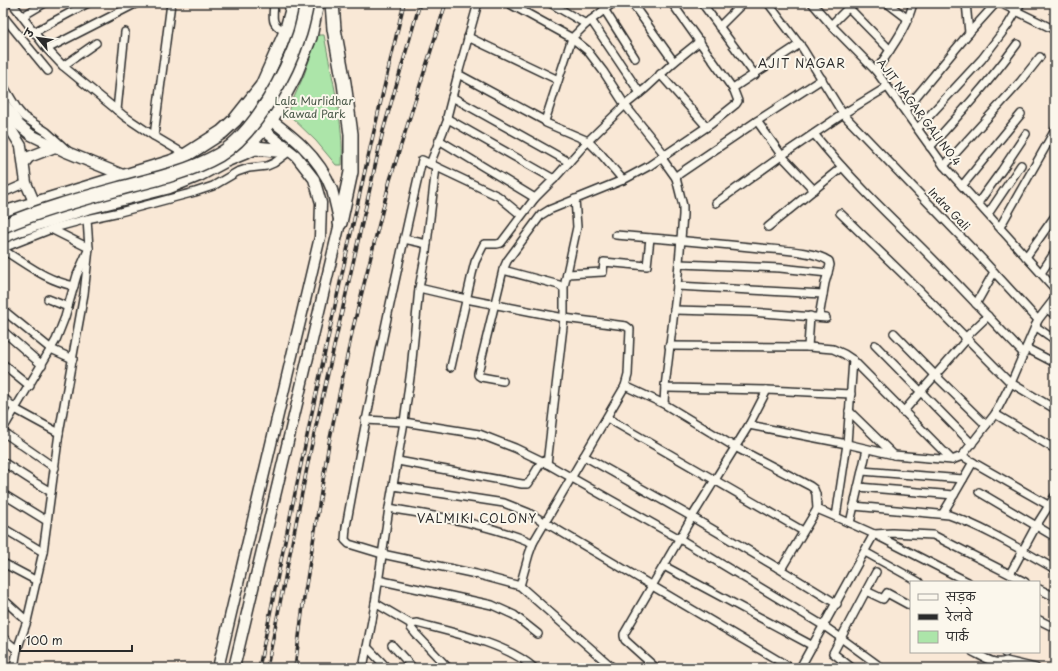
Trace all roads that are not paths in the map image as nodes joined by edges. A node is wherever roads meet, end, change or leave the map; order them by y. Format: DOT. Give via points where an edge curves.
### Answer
graph roads {
  1 [pos="12,3"];
  2 [pos="45,3"];
  3 [pos="88,3"];
  4 [pos="118,3"];
  5 [pos="137,3"];
  6 [pos="171,3"];
  7 [pos="274,3"];
  8 [pos="294,3"];
  9 [pos="308,3"];
  10 [pos="317,3"];
  11 [pos="332,3"];
  12 [pos="478,3"];
  13 [pos="508,3"];
  14 [pos="550,3"];
  15 [pos="613,3"];
  16 [pos="632,3"];
  17 [pos="672,3"];
  18 [pos="702,3"];
  19 [pos="742,3"];
  20 [pos="768,3"];
  21 [pos="812,3"];
  22 [pos="887,3"];
  23 [pos="913,3"];
  24 [pos="966,3"];
  25 [pos="996,3"];
  26 [pos="1000,3"];
  27 [pos="1021,3"];
  28 [pos="851,6"];
  29 [pos="604,9"];
  30 [pos="121,11"];
  31 [pos="1017,11"];
  32 [pos="3,16"];
  33 [pos="23,16"];
  34 [pos="908,19"];
  35 [pos="589,22"];
  36 [pos="831,25"];
  37 [pos="719,27"];
  38 [pos="1055,30"];
  39 [pos="34,32"];
  40 [pos="125,32"];
  41 [pos="286,32"];
  42 [pos="969,33"];
  43 [pos="468,37"];
  44 [pos="572,38"];
  45 [pos="700,41"];
  46 [pos="96,43"];
  47 [pos="800,44"];
  48 [pos="1017,44"];
  49 [pos="47,49"];
  50 [pos="890,50"];
  51 [pos="1040,57"];
  52 [pos="635,58"];
  53 [pos="674,62"];
  54 [pos="63,66"];
  55 [pos="48,71"];
  56 [pos="876,71"];
  57 [pos="458,74"];
  58 [pos="660,74"];
  59 [pos="755,75"];
  60 [pos="822,79"];
  61 [pos="558,80"];
  62 [pos="3,85"];
  63 [pos="887,87"];
  64 [pos="733,89"];
  65 [pos="640,93"];
  66 [pos="452,97"];
  67 [pos="625,105"];
  68 [pos="4,106"];
  69 [pos="245,107"];
  70 [pos="118,110"];
  71 [pos="905,110"];
  72 [pos="843,114"];
  73 [pos="1021,114"];
  74 [pos="3,117"];
  75 [pos="448,119"];
  76 [pos="545,121"];
  77 [pos="757,121"];
  78 [pos="267,124"];
  79 [pos="707,127"];
  80 [pos="918,128"];
  81 [pos="1055,130"];
  82 [pos="814,134"];
  83 [pos="1026,134"];
  84 [pos="154,136"];
  85 [pos="440,140"];
  86 [pos="588,141"];
  87 [pos="55,147"];
  88 [pos="930,147"];
  89 [pos="286,149"];
  90 [pos="71,154"];
  91 [pos="186,155"];
  92 [pos="663,156"];
  93 [pos="782,156"];
  94 [pos="226,160"];
  95 [pos="569,162"];
  96 [pos="24,164"];
  97 [pos="1021,164"];
  98 [pos="433,166"];
  99 [pos="944,166"];
  100 [pos="842,167"];
  101 [pos="125,176"];
  102 [pos="676,178"];
  103 [pos="554,179"];
  104 [pos="623,180"];
  105 [pos="26,183"];
  106 [pos="962,186"];
  107 [pos="814,190"];
  108 [pos="3,193"];
  109 [pos="535,198"];
  110 [pos="334,199"];
  111 [pos="575,199"];
  112 [pos="321,203"];
  113 [pos="978,203"];
  114 [pos="35,204"];
  115 [pos="716,204"];
  116 [pos="840,213"];
  117 [pos="988,214"];
  118 [pos="3,215"];
  119 [pos="521,215"];
  120 [pos="1055,216"];
  121 [pos="87,219"];
  122 [pos="340,223"];
  123 [pos="3,226"];
  124 [pos="768,227"];
  125 [pos="1000,227"];
  126 [pos="51,229"];
  127 [pos="616,235"];
  128 [pos="3,236"];
  129 [pos="650,238"];
  130 [pos="404,239"];
  131 [pos="682,240"];
  132 [pos="427,244"];
  133 [pos="89,248"];
  134 [pos="3,249"];
  135 [pos="1055,252"];
  136 [pos="1026,257"];
  137 [pos="679,264"];
  138 [pos="503,270"];
  139 [pos="994,272"];
  140 [pos="828,273"];
  141 [pos="1041,273"];
  142 [pos="567,274"];
  143 [pos="74,286"];
  144 [pos="677,286"];
  145 [pos="564,287"];
  146 [pos="419,288"];
  147 [pos="1055,289"];
  148 [pos="823,294"];
  149 [pos="1055,298"];
  150 [pos="48,299"];
  151 [pos="466,299"];
  152 [pos="976,304"];
  153 [pos="494,305"];
  154 [pos="68,307"];
  155 [pos="1047,309"];
  156 [pos="3,310"];
  157 [pos="674,310"];
  158 [pos="1055,315"];
  159 [pos="810,316"];
  160 [pos="988,316"];
  161 [pos="564,318"];
  162 [pos="1037,323"];
  163 [pos="3,331"];
  164 [pos="894,333"];
  165 [pos="966,338"];
  166 [pos="1055,340"];
  167 [pos="875,345"];
  168 [pos="669,346"];
  169 [pos="808,347"];
  170 [pos="51,349"];
  171 [pos="1025,351"];
  172 [pos="73,359"];
  173 [pos="853,360"];
  174 [pos="1055,363"];
  175 [pos="3,364"];
  176 [pos="42,365"];
  177 [pos="451,367"];
  178 [pos="934,375"];
  179 [pos="502,381"];
  180 [pos="1011,383"];
  181 [pos="665,385"];
  182 [pos="30,386"];
  183 [pos="625,386"];
  184 [pos="767,390"];
  185 [pos="920,391"];
  186 [pos="851,394"];
  187 [pos="3,397"];
  188 [pos="664,404"];
  189 [pos="15,409"];
  190 [pos="1055,409"];
  191 [pos="849,411"];
  192 [pos="903,412"];
  193 [pos="995,414"];
  194 [pos="608,418"];
  195 [pos="365,420"];
  196 [pos="404,422"];
  197 [pos="749,425"];
  198 [pos="986,425"];
  199 [pos="3,430"];
  200 [pos="60,433"];
  201 [pos="847,444"];
  202 [pos="972,444"];
  203 [pos="735,447"];
  204 [pos="867,449"];
  205 [pos="1055,449"];
  206 [pos="894,455"];
  207 [pos="584,456"];
  208 [pos="958,458"];
  209 [pos="398,461"];
  210 [pos="3,462"];
  211 [pos="972,462"];
  212 [pos="544,463"];
  213 [pos="55,468"];
  214 [pos="862,471"];
  215 [pos="571,478"];
  216 [pos="716,480"];
  217 [pos="962,480"];
  218 [pos="393,486"];
  219 [pos="858,487"];
  220 [pos="51,492"];
  221 [pos="979,492"];
  222 [pos="3,494"];
  223 [pos="954,495"];
  224 [pos="1055,496"];
  225 [pos="854,506"];
  226 [pos="1052,507"];
  227 [pos="389,508"];
  228 [pos="818,509"];
  229 [pos="943,513"];
  230 [pos="692,517"];
  231 [pos="836,517"];
  232 [pos="47,521"];
  233 [pos="545,522"];
  234 [pos="850,523"];
  235 [pos="1036,526"];
  236 [pos="3,528"];
  237 [pos="803,531"];
  238 [pos="874,534"];
  239 [pos="1055,537"];
  240 [pos="680,539"];
  241 [pos="533,543"];
  242 [pos="1022,550"];
  243 [pos="43,552"];
  244 [pos="865,552"];
  245 [pos="382,554"];
  246 [pos="3,563"];
  247 [pos="664,566"];
  248 [pos="778,568"];
  249 [pos="1055,569"];
  250 [pos="876,572"];
  251 [pos="1010,574"];
  252 [pos="378,580"];
  253 [pos="37,581"];
  254 [pos="917,581"];
  255 [pos="966,581"];
  256 [pos="1023,581"];
  257 [pos="653,585"];
  258 [pos="520,586"];
  259 [pos="1040,590"];
  260 [pos="866,591"];
  261 [pos="1055,597"];
  262 [pos="3,599"];
  263 [pos="375,603"];
  264 [pos="837,604"];
  265 [pos="910,605"];
  266 [pos="1040,620"];
  267 [pos="27,621"];
  268 [pos="411,624"];
  269 [pos="824,626"];
  270 [pos="1055,628"];
  271 [pos="538,634"];
  272 [pos="3,638"];
  273 [pos="842,638"];
  274 [pos="392,645"];
  275 [pos="813,646"];
  276 [pos="367,647"];
  277 [pos="17,650"];
  278 [pos="974,653"];
  279 [pos="14,668"];
  280 [pos="218,668"];
  281 [pos="234,668"];
  282 [pos="363,668"];
  283 [pos="387,668"];
  284 [pos="413,668"];
  285 [pos="448,668"];
  286 [pos="534,668"];
  287 [pos="613,668"];
  288 [pos="656,668"];
  289 [pos="791,668"];
  290 [pos="800,668"];
  291 [pos="852,668"];
  292 [pos="879,668"];
  293 [pos="1036,668"];
  1 -- 33 [label="street"];
  2 -- 33 [label="street"];
  3 -- 39 [label="street"];
  4 -- 30 [label="street"];
  5 -- 30 [label="street"];
  6 -- 84 [label="street"];
  7 -- 41 [label="street" via="274,22 277,28"];
  8 -- 41 [label="highway"];
  9 -- 123 [label="highway, bridge" via="300,33 282,76 260,115 243,136 220,154 174,174 63,205"];
  10 -- 78 [label="highway" via="310,37 294,77"];
  11 -- 122 [label="highway" via="351,134 351,172"];
  12 -- 43 [label="street"];
  13 -- 44 [label="street"];
  14 -- 35 [label="street"];
  15 -- 29 [label="street"];
  16 -- 53 [label="street"];
  17 -- 45 [label="street"];
  18 -- 37 [label="street"];
  19 -- 37 [label="street"];
  20 -- 47 [label="street, Indra Gali"];
  21 -- 36 [label="street, AJIT NAGAR GALI NO.4"];
  22 -- 34 [label="street"];
  23 -- 34 [label="street"];
  24 -- 42 [label="street"];
  25 -- 42 [label="street"];
  26 -- 31 [label="street"];
  27 -- 31 [label="street"];
  28 -- 36 [label="street"];
  28 -- 50 [label="street"];
  29 -- 35 [label="street"];
  29 -- 52 [label="street"];
  30 -- 49 [label="street"];
  31 -- 38 [label="street"];
  31 -- 80 [label="street" via="982,59"];
  32 -- 55 [label="street"];
  33 -- 39 [label="street"];
  34 -- 50 [label="street"];
  35 -- 44 [label="street"];
  35 -- 65 [label="street"];
  36 -- 56 [label="street, AJIT NAGAR GALI NO.4"];
  37 -- 59 [label="street"];
  39 -- 49 [label="street"];
  40 -- 70 [label="street"];
  41 -- 69 [label="highway" via="262,86"];
  42 -- 71 [label="street"];
  43 -- 57 [label="street"];
  43 -- 61 [label="street"];
  44 -- 61 [label="street"];
  44 -- 67 [label="street" via="594,59"];
  45 -- 53 [label="street"];
  45 -- 64 [label="street"];
  46 -- 54 [label="street"];
  47 -- 59 [label="street"];
  47 -- 60 [label="street, Indra Gali"];
  48 -- 88 [label="street"];
  49 -- 54 [label="street"];
  50 -- 56 [label="street"];
  51 -- 99 [label="street"];
  53 -- 58 [label="street"];
  54 -- 70 [label="street"];
  56 -- 63 [label="street, AJIT NAGAR GALI NO.4"];
  57 -- 66 [label="street"];
  57 -- 76 [label="street"];
  58 -- 65 [label="street"];
  58 -- 79 [label="street"];
  59 -- 64 [label="street"];
  60 -- 72 [label="street, Indra Gali"];
  60 -- 77 [label="street"];
  61 -- 76 [label="street"];
  62 -- 90 [label="street" via="18,110"];
  63 -- 71 [label="street, AJIT NAGAR GALI NO.4"];
  63 -- 72 [label="street"];
  64 -- 79 [label="street" via="738,101 736,104"];
  65 -- 67 [label="street"];
  66 -- 75 [label="street"];
  66 -- 95 [label="street"];
  67 -- 86 [label="street"];
  67 -- 92 [label="street"];
  68 -- 87 [label="street" via="30,135"];
  69 -- 78 [label="street"];
  69 -- 91 [label="highway" via="222,132"];
  70 -- 84 [label="street"];
  71 -- 80 [label="street, AJIT NAGAR GALI NO.4"];
  72 -- 82 [label="street"];
  72 -- 139 [label="street, Indra Gali"];
  73 -- 106 [label="street"];
  74 -- 96 [label="street" via="21,146"];
  75 -- 85 [label="street"];
  75 -- 103 [label="street"];
  76 -- 86 [label="street"];
  77 -- 93 [label="street"];
  77 -- 102 [label="street"];
  78 -- 89 [label="street"];
  78 -- 94 [label="highway" via="254,139"];
  78 -- 110 [label="street" via="307,149 322,171"];
  79 -- 92 [label="street"];
  80 -- 88 [label="street, AJIT NAGAR GALI NO.4"];
  81 -- 125 [label="street"];
  82 -- 93 [label="street"];
  82 -- 100 [label="street"];
  83 -- 113 [label="street"];
  84 -- 91 [label="street"];
  85 -- 98 [label="street"];
  85 -- 109 [label="street"];
  86 -- 95 [label="street"];
  86 -- 104 [label="street"];
  87 -- 90 [label="street"];
  87 -- 96 [label="street" via="29,157"];
  88 -- 99 [label="street, AJIT NAGAR GALI NO.4"];
  89 -- 94 [label="highway" via="255,148"];
  89 -- 112 [label="street" via="296,156 314,179"];
  89 -- 121 [label="street" via="274,163 237,172 213,186"];
  90 -- 101 [label="street"];
  91 -- 101 [label="highway"];
  92 -- 102 [label="street"];
  92 -- 104 [label="street"];
  93 -- 107 [label="street"];
  93 -- 115 [label="street"];
  94 -- 128 [label="highway" via="168,187 85,208"];
  95 -- 103 [label="street"];
  96 -- 105 [label="street"];
  97 -- 117 [label="street"];
  98 -- 119 [label="street" via="498,196"];
  98 -- 130 [label="street" via="422,160"];
  98 -- 132 [label="street"];
  99 -- 106 [label="street, AJIT NAGAR GALI NO.4"];
  100 -- 107 [label="street"];
  100 -- 152 [label="street"];
  101 -- 114 [label="highway"];
  102 -- 131 [label="street" via="683,206"];
  103 -- 109 [label="street"];
  104 -- 111 [label="street"];
  105 -- 108 [label="street"];
  105 -- 114 [label="street"];
  106 -- 113 [label="street, AJIT NAGAR GALI NO.4"];
  107 -- 124 [label="street"];
  109 -- 119 [label="street"];
  110 -- 112 [label="street"];
  110 -- 122 [label="street"];
  111 -- 138 [label="street" via="543,213"];
  111 -- 142 [label="street" via="577,227"];
  112 -- 280 [label="street" via="320,236"];
  113 -- 117 [label="street, AJIT NAGAR GALI NO.4"];
  114 -- 118 [label="highway"];
  116 -- 165 [label="street"];
  117 -- 125 [label="street, AJIT NAGAR GALI NO.4"];
  119 -- 151 [label="street" via="501,243 486,243 482,246 475,262"];
  120 -- 136 [label="street"];
  121 -- 126 [label="street"];
  121 -- 133 [label="street"];
  122 -- 281 [label="street"];
  125 -- 136 [label="street, AJIT NAGAR GALI NO.4"];
  126 -- 133 [label="street"];
  126 -- 134 [label="street"];
  127 -- 129 [label="street"];
  129 -- 131 [label="street"];
  129 -- 142 [label="street" via="647,266 604,262 603,272"];
  130 -- 132 [label="street"];
  130 -- 195 [label="street"];
  131 -- 137 [label="street"];
  131 -- 140 [label="street" via="808,254 829,261"];
  132 -- 146 [label="street"];
  133 -- 143 [label="street"];
  133 -- 172 [label="street"];
  134 -- 143 [label="street" via="44,276"];
  135 -- 141 [label="street"];
  136 -- 141 [label="street, AJIT NAGAR GALI NO.4"];
  137 -- 140 [label="street" via="780,268"];
  137 -- 144 [label="street"];
  138 -- 145 [label="street"];
  138 -- 153 [label="street"];
  139 -- 152 [label="street"];
  139 -- 162 [label="street, Indra Gali"];
  140 -- 148 [label="street"];
  141 -- 147 [label="street, AJIT NAGAR GALI NO.4"];
  142 -- 145 [label="street"];
  143 -- 154 [label="street"];
  144 -- 148 [label="street"];
  144 -- 157 [label="street"];
  145 -- 161 [label="street"];
  146 -- 151 [label="street"];
  146 -- 196 [label="street"];
  148 -- 159 [label="street" via="822,318"];
  149 -- 155 [label="street"];
  150 -- 154 [label="street"];
  151 -- 153 [label="street"];
  151 -- 177 [label="street"];
  152 -- 160 [label="street"];
  153 -- 161 [label="street"];
  153 -- 179 [label="street" via="478,375 481,378"];
  154 -- 170 [label="street"];
  155 -- 158 [label="street"];
  155 -- 162 [label="street"];
  156 -- 170 [label="street"];
  157 -- 159 [label="street"];
  157 -- 168 [label="street"];
  159 -- 169 [label="street"];
  160 -- 165 [label="street"];
  160 -- 171 [label="street"];
  161 -- 183 [label="street" via="630,328 628,375"];
  161 -- 212 [label="street"];
  162 -- 166 [label="street, Indra Gali"];
  162 -- 171 [label="street"];
  163 -- 176 [label="street"];
  164 -- 178 [label="street"];
  165 -- 178 [label="street"];
  165 -- 180 [label="street"];
  167 -- 185 [label="street"];
  168 -- 169 [label="street"];
  168 -- 181 [label="street"];
  169 -- 173 [label="street" via="833,350"];
  170 -- 172 [label="street"];
  170 -- 176 [label="street"];
  171 -- 174 [label="street"];
  171 -- 180 [label="street"];
  172 -- 200 [label="street"];
  173 -- 186 [label="street"];
  173 -- 192 [label="street"];
  175 -- 182 [label="street"];
  176 -- 182 [label="street"];
  178 -- 185 [label="street"];
  178 -- 198 [label="street"];
  180 -- 190 [label="street"];
  180 -- 193 [label="street"];
  181 -- 184 [label="street" via="667,388"];
  181 -- 188 [label="street"];
  182 -- 189 [label="street"];
  183 -- 188 [label="street"];
  183 -- 194 [label="street"];
  184 -- 186 [label="street"];
  184 -- 197 [label="street"];
  185 -- 192 [label="street"];
  185 -- 202 [label="street"];
  186 -- 191 [label="street"];
  187 -- 189 [label="street"];
  188 -- 203 [label="street"];
  189 -- 199 [label="street"];
  189 -- 200 [label="street"];
  191 -- 201 [label="street"];
  191 -- 206 [label="street"];
  192 -- 208 [label="street"];
  193 -- 198 [label="street"];
  193 -- 205 [label="street"];
  194 -- 207 [label="street"];
  194 -- 216 [label="street"];
  195 -- 196 [label="street"];
  195 -- 245 [label="street" via="345,540 349,544"];
  196 -- 209 [label="street"];
  196 -- 212 [label="street" via="479,434"];
  197 -- 201 [label="street"];
  197 -- 203 [label="street"];
  198 -- 202 [label="street"];
  199 -- 213 [label="street"];
  200 -- 213 [label="street"];
  201 -- 204 [label="street"];
  201 -- 231 [label="street"];
  202 -- 208 [label="street"];
  203 -- 216 [label="street"];
  203 -- 228 [label="street" via="810,486 816,494"];
  204 -- 206 [label="street"];
  204 -- 214 [label="street"];
  206 -- 208 [label="street"];
  207 -- 215 [label="street"];
  207 -- 230 [label="street"];
  208 -- 211 [label="street"];
  209 -- 212 [label="street" via="522,484 528,484"];
  209 -- 218 [label="street"];
  210 -- 220 [label="street"];
  211 -- 217 [label="street"];
  211 -- 226 [label="street"];
  212 -- 215 [label="street"];
  213 -- 220 [label="street"];
  214 -- 217 [label="street"];
  214 -- 219 [label="street"];
  215 -- 233 [label="street"];
  215 -- 240 [label="street"];
  216 -- 230 [label="street"];
  216 -- 237 [label="street"];
  217 -- 223 [label="street"];
  218 -- 227 [label="street"];
  218 -- 233 [label="street" via="504,503"];
  219 -- 223 [label="street"];
  219 -- 225 [label="street"];
  220 -- 232 [label="street"];
  221 -- 235 [label="street"];
  222 -- 232 [label="street"];
  223 -- 229 [label="street"];
  224 -- 226 [label="street"];
  225 -- 229 [label="street"];
  225 -- 234 [label="street"];
  226 -- 235 [label="street"];
  227 -- 241 [label="street" via="486,526"];
  227 -- 245 [label="street"];
  228 -- 231 [label="street"];
  228 -- 237 [label="street"];
  229 -- 242 [label="street" via="960,518"];
  230 -- 240 [label="street"];
  230 -- 248 [label="street"];
  231 -- 234 [label="street"];
  232 -- 243 [label="street"];
  233 -- 241 [label="street"];
  233 -- 257 [label="street"];
  234 -- 238 [label="street"];
  235 -- 239 [label="street"];
  235 -- 242 [label="street"];
  236 -- 243 [label="street"];
  237 -- 248 [label="street" via="783,566"];
  238 -- 244 [label="street"];
  238 -- 251 [label="street" via="932,535"];
  238 -- 255 [label="street"];
  240 -- 247 [label="street"];
  240 -- 269 [label="street"];
  241 -- 258 [label="street"];
  242 -- 249 [label="street"];
  242 -- 251 [label="street"];
  243 -- 253 [label="street"];
  244 -- 254 [label="street"];
  244 -- 264 [label="street"];
  245 -- 252 [label="street"];
  245 -- 258 [label="street"];
  246 -- 253 [label="street"];
  247 -- 257 [label="street"];
  247 -- 275 [label="street"];
  248 -- 264 [label="street"];
  250 -- 260 [label="street"];
  251 -- 256 [label="street"];
  252 -- 263 [label="street"];
  252 -- 271 [label="street" via="492,605 514,615"];
  253 -- 267 [label="street"];
  257 -- 288 [label="street" via="624,636"];
  257 -- 289 [label="street"];
  258 -- 287 [label="street"];
  259 -- 261 [label="street"];
  260 -- 265 [label="street" via="883,599 887,593"];
  260 -- 273 [label="street"];
  262 -- 267 [label="street"];
  263 -- 268 [label="street"];
  263 -- 276 [label="street"];
  264 -- 269 [label="street"];
  266 -- 270 [label="street"];
  267 -- 277 [label="street"];
  268 -- 285 [label="street" via="411,628"];
  268 -- 286 [label="street" via="417,623 506,650"];
  269 -- 273 [label="street"];
  269 -- 275 [label="street"];
  272 -- 277 [label="street"];
  273 -- 291 [label="street" via="833,655"];
  273 -- 292 [label="street"];
  274 -- 284 [label="street"];
  275 -- 290 [label="street"];
  276 -- 282 [label="street"];
  276 -- 283 [label="street"];
  277 -- 279 [label="street"];
  278 -- 293 [label="street" via="996,663 1006,661"];
}
